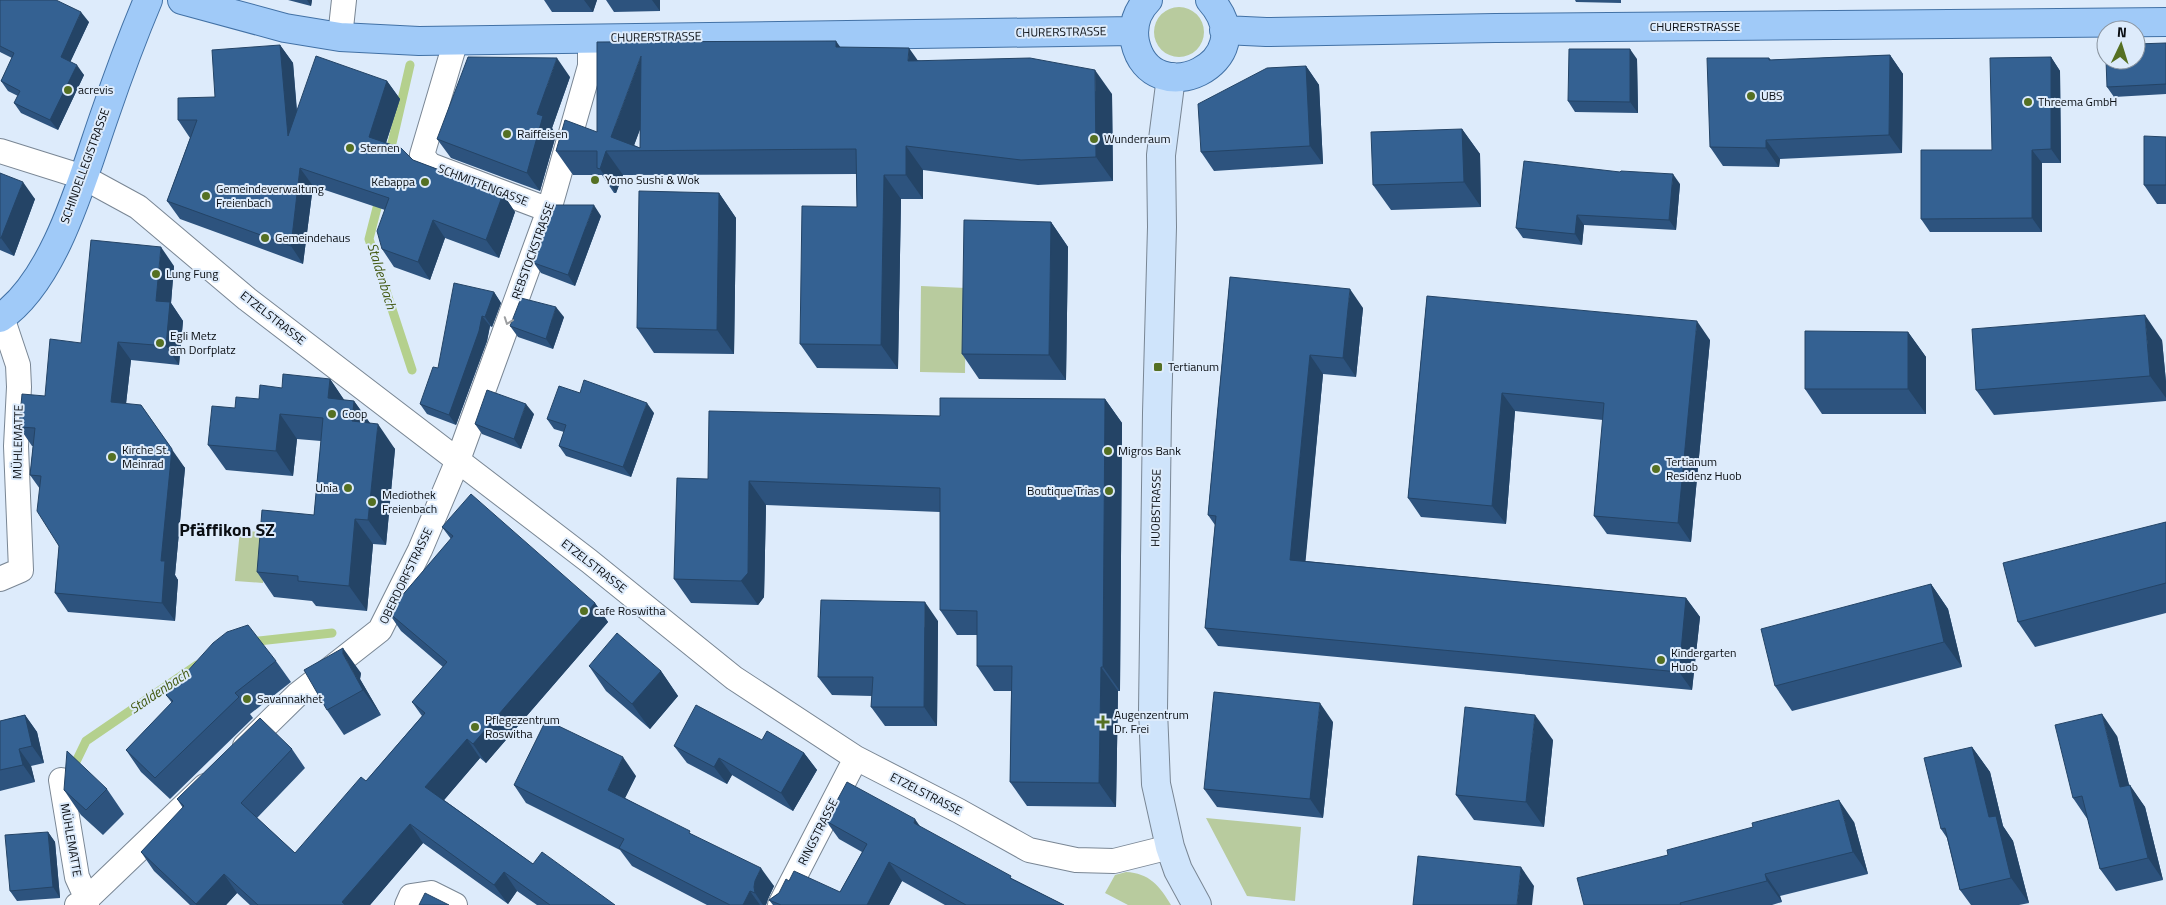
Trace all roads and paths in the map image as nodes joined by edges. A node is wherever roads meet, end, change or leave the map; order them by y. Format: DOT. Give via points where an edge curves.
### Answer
graph roads {
  1 [pos="148,0"];
  2 [pos="182,0"];
  3 [pos="344,0"];
  4 [pos="1148,0"];
  5 [pos="1210,0"];
  6 [pos="2166,22"];
  7 [pos="1224,30"];
  8 [pos="1134,31"];
  9 [pos="340,37"];
  10 [pos="590,38"];
  11 [pos="456,40"];
  12 [pos="1171,77"];
  13 [pos="0,151"];
  14 [pos="82,177"];
  15 [pos="548,210"];
  16 [pos="1,317"];
  17 [pos="458,460"];
  18 [pos="10,575"];
  19 [pos="856,758"];
  20 [pos="61,780"];
  21 [pos="1170,847"];
  22 [pos="89,904"];
  23 [pos="407,905"];
  24 [pos="455,905"];
  25 [pos="780,905"];
  26 [pos="1197,905"];
  1 -- 14 [label="main road, SCHINDELLEGISTRASSE"];
  2 -- 9 [label="main road, CHURERSTRASSE" via="285,28"];
  3 -- 9 [label="street"];
  4 -- 8 [label="main road" via="1138,15"];
  5 -- 7 [label="main road" via="1220,13"];
  6 -- 7 [label="main road, CHURERSTRASSE"];
  7 -- 12 [label="main road" via="1221,50 1210,66 1191,76"];
  8 -- 10 [label="main road, CHURERSTRASSE"];
  8 -- 12 [label="main road" via="1136,47 1144,61"];
  9 -- 11 [label="main road, CHURERSTRASSE"];
  10 -- 11 [label="main road, CHURERSTRASSE"];
  10 -- 15 [label="street, REBSTOCKSTRASSE" via="590,66"];
  11 -- 15 [label="street, SCHMITTENGASSE" via="422,155 430,166"];
  12 -- 21 [label="street, HUOBSTRASSE" via="1161,155 1154,710 1156,784"];
  13 -- 14 [label="street, ETZELSTRASSE"];
  14 -- 16 [label="main road, SCHINDELLEGISTRASSE" via="43,270 25,297"];
  14 -- 17 [label="street, ETZELSTRASSE" via="138,207 247,298"];
  15 -- 17 [label="street, REBSTOCKSTRASSE, one-way"];
  16 -- 18 [label="street, MÜHLEMATTE" via="18,365 19,387"];
  17 -- 19 [label="street, ETZELSTRASSE" via="734,678"];
  17 -- 22 [label="street, OBERDORFSTRASSE" via="420,550 380,630 297,695"];
  19 -- 21 [label="street, ETZELSTRASSE" via="1029,850 1076,860 1114,861"];
  19 -- 25 [label="street, RINGSTRASSE"];
  20 -- 22 [label="street, MÜHLEMATTE" via="77,877"];
  21 -- 26 [label="street"];
  23 -- 24 [label="street" via="412,896 430,892"];
}
